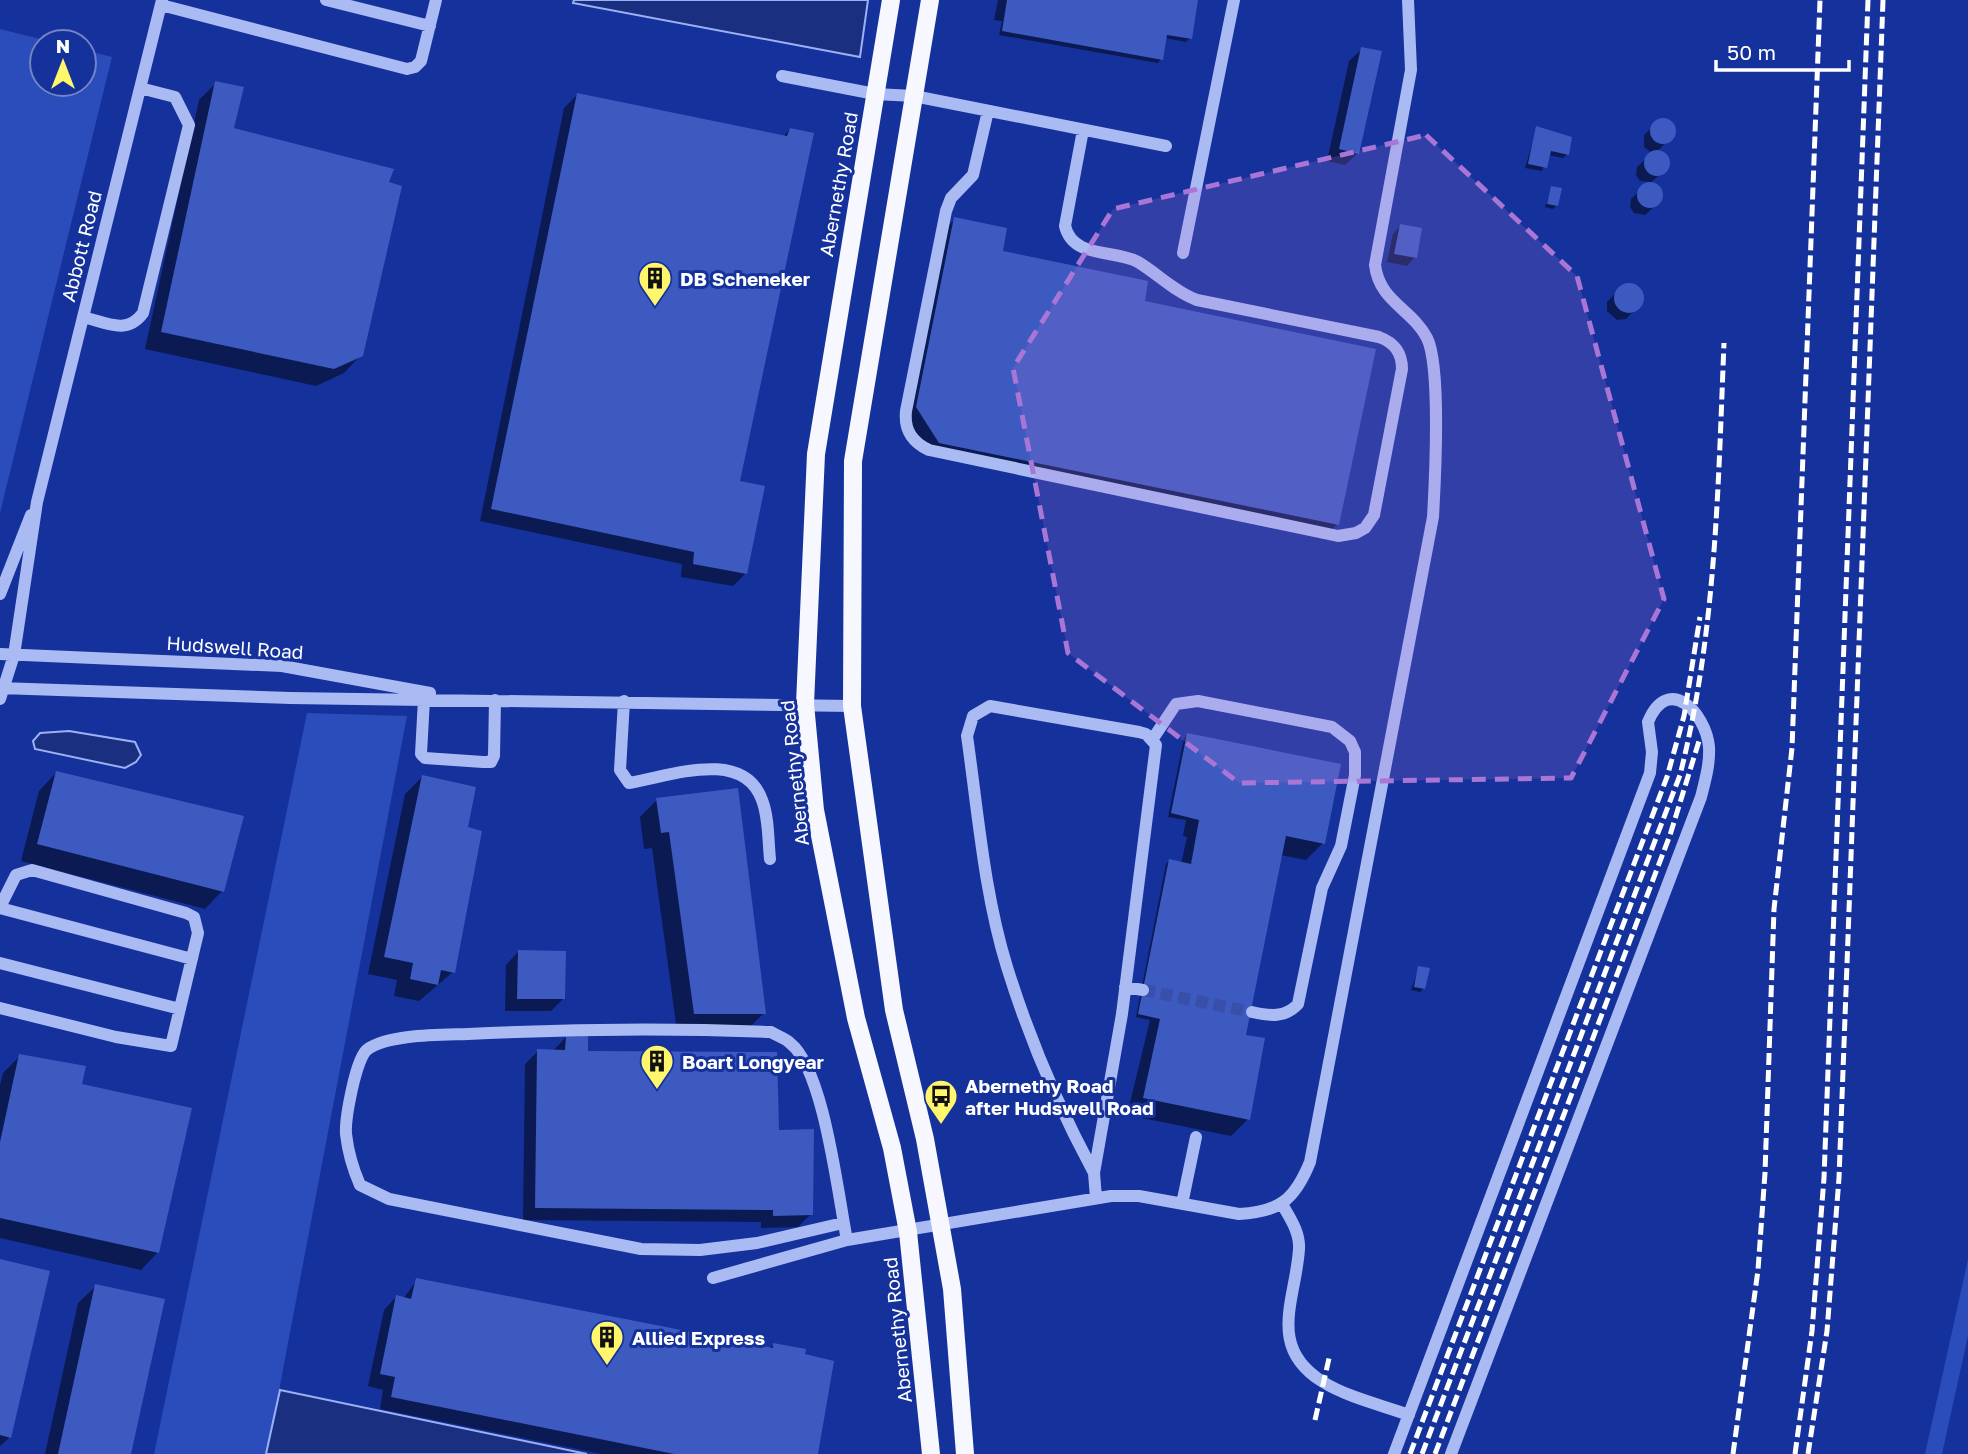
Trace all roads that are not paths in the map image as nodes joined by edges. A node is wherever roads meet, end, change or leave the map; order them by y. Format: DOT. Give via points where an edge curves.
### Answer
graph roads {
  1 [pos="326,0"];
  2 [pos="436,0"];
  3 [pos="891,0"];
  4 [pos="930,0"];
  5 [pos="1234,0"];
  6 [pos="1408,0"];
  7 [pos="161,2"];
  8 [pos="430,26"];
  9 [pos="782,76"];
  10 [pos="140,88"];
  11 [pos="875,94"];
  12 [pos="914,96"];
  13 [pos="988,111"];
  14 [pos="1083,130"];
  15 [pos="1166,146"];
  16 [pos="1183,253"];
  17 [pos="83,317"];
  18 [pos="37,502"];
  19 [pos="0,594"];
  20 [pos="0,654"];
  21 [pos="14,655"];
  22 [pos="1,691"];
  23 [pos="424,699"];
  24 [pos="465,699"];
  25 [pos="495,700"];
  26 [pos="624,701"];
  27 [pos="805,704"];
  28 [pos="852,706"];
  29 [pos="1152,740"];
  30 [pos="770,859"];
  31 [pos="0,908"];
  32 [pos="192,959"];
  33 [pos="0,962"];
  34 [pos="1125,987"];
  35 [pos="1143,990"];
  36 [pos="0,1008"];
  37 [pos="180,1009"];
  38 [pos="1252,1012"];
  39 [pos="1196,1138"];
  40 [pos="1094,1173"];
  41 [pos="1096,1198"];
  42 [pos="1182,1204"];
  43 [pos="1282,1204"];
  44 [pos="843,1223"];
  45 [pos="942,1226"];
  46 [pos="908,1232"];
  47 [pos="846,1240"];
  48 [pos="713,1278"];
  49 [pos="1409,1415"];
  50 [pos="931,1454"];
  51 [pos="965,1454"];
  52 [pos="1394,1454"];
  53 [pos="1451,1454"];
  1 -- 8 [label="street"];
  2 -- 8 [label="street"];
  3 -- 11 [label="main road, Abernethy Road"];
  4 -- 12 [label="main road"];
  5 -- 16 [label="street"];
  6 -- 43 [label="street" via="1411,70 1375,265 1384,292 1422,330 1430,346 1434,367 1433,517 1310,1162 1302,1182"];
  7 -- 8 [label="street" via="407,69 421,61"];
  7 -- 10 [label="street, Abbott Road"];
  9 -- 11 [label="street"];
  10 -- 17 [label="street, Abbott Road"];
  10 -- 17 [label="street" via="175,97 189,125 143,313 126,328"];
  11 -- 12 [label="street"];
  11 -- 27 [label="main road, Abernethy Road" via="816,454"];
  12 -- 13 [label="street"];
  12 -- 28 [label="main road" via="853,461"];
  13 -- 14 [label="street"];
  13 -- 14 [label="street" via="978,162 946,211 905,411 912,438 929,450 1338,536 1365,528 1374,515 1402,369 1399,352 1379,337 1197,300 1133,260 1077,245 1065,226"];
  14 -- 15 [label="street"];
  17 -- 18 [label="street, Abbott Road"];
  18 -- 19 [label="street, Abbott Road"];
  18 -- 21 [label="street, Abbott Road"];
  20 -- 21 [label="street, Hudswell Road"];
  21 -- 22 [label="street, Abbott Road"];
  21 -- 24 [label="street, Hudswell Road" via="282,666"];
  22 -- 23 [label="street, Hudswell Road"];
  23 -- 24 [label="street, Hudswell Road"];
  23 -- 25 [label="street" via="421,754 482,762 491,762 494,756"];
  24 -- 25 [label="street, Hudswell Road"];
  25 -- 26 [label="street, Hudswell Road"];
  26 -- 27 [label="street, Hudswell Road"];
  26 -- 30 [label="street" via="620,770 624,780 629,783 698,770 738,773 762,799"];
  27 -- 28 [label="street, Hudswell Road"];
  27 -- 46 [label="main road, Abernethy Road" via="818,823 856,1018 892,1148"];
  28 -- 45 [label="main road" via="894,1010"];
  29 -- 34 [label="street" via="1157,754"];
  29 -- 38 [label="street" via="1177,704 1198,701 1332,727 1350,741 1355,752 1341,846 1322,888 1298,1004 1275,1016"];
  29 -- 40 [label="street" via="1139,732 1002,706 980,709 972,716 967,736 987,873 1007,967 1054,1093"];
  31 -- 32 [label="street"];
  31 -- 32 [label="street" via="16,875 32,870 186,913 194,918 198,933"];
  32 -- 37 [label="street"];
  33 -- 37 [label="street"];
  34 -- 35 [label="street"];
  34 -- 40 [label="street"];
  36 -- 37 [label="street" via="171,1046"];
  39 -- 42 [label="street"];
  40 -- 41 [label="street"];
  41 -- 42 [label="street" via="1125,1195"];
  41 -- 45 [label="street"];
  42 -- 43 [label="street" via="1239,1214"];
  43 -- 49 [label="street" via="1299,1247 1287,1325 1292,1346 1323,1382"];
  44 -- 44 [label="street" via="757,1243 700,1250 641,1250 388,1199 360,1185 346,1132 359,1060 367,1049 388,1041 445,1035 771,1032 792,1043 812,1075"];
  44 -- 47 [label="street"];
  45 -- 46 [label="street"];
  45 -- 51 [label="main road" via="952,1289"];
  46 -- 47 [label="street"];
  46 -- 50 [label="main road, Abernethy Road"];
  47 -- 48 [label="street"];
  49 -- 52 [label="street"];
  49 -- 53 [label="street" via="1650,773 1648,722 1661,703 1682,701 1696,713 1708,742 1701,797"];
}
